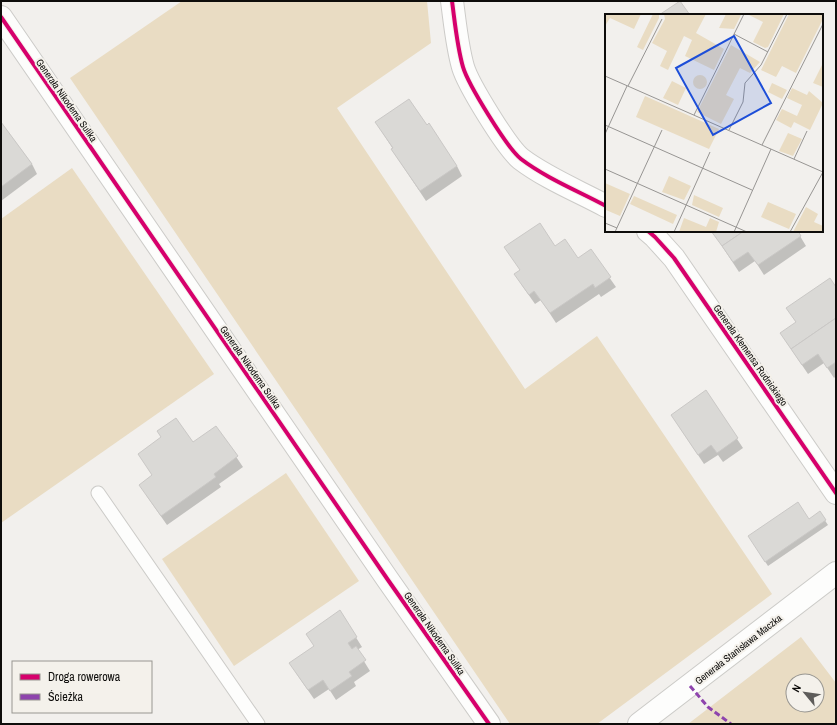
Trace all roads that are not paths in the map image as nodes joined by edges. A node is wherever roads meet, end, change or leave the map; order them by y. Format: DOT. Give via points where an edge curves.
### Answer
graph roads {
  1 [pos="452,1"];
  2 [pos="1,17"];
  3 [pos="605,205"];
  4 [pos="649,232"];
  5 [pos="98,493"];
  6 [pos="836,493"];
  7 [pos="836,573"];
  8 [pos="258,724"];
  9 [pos="489,724"];
  10 [pos="639,724"];
  1 -- 3 [label="street" via="463,68 508,144 519,158 535,169"];
  2 -- 9 [label="street, Generała Nikodema Sulika"];
  4 -- 6 [label="street, Generała Klemensa Rudnickiego" via="674,258"];
  5 -- 8 [label="lane"];
  7 -- 10 [label="street, Generała Stanisława Maczka"];
}
